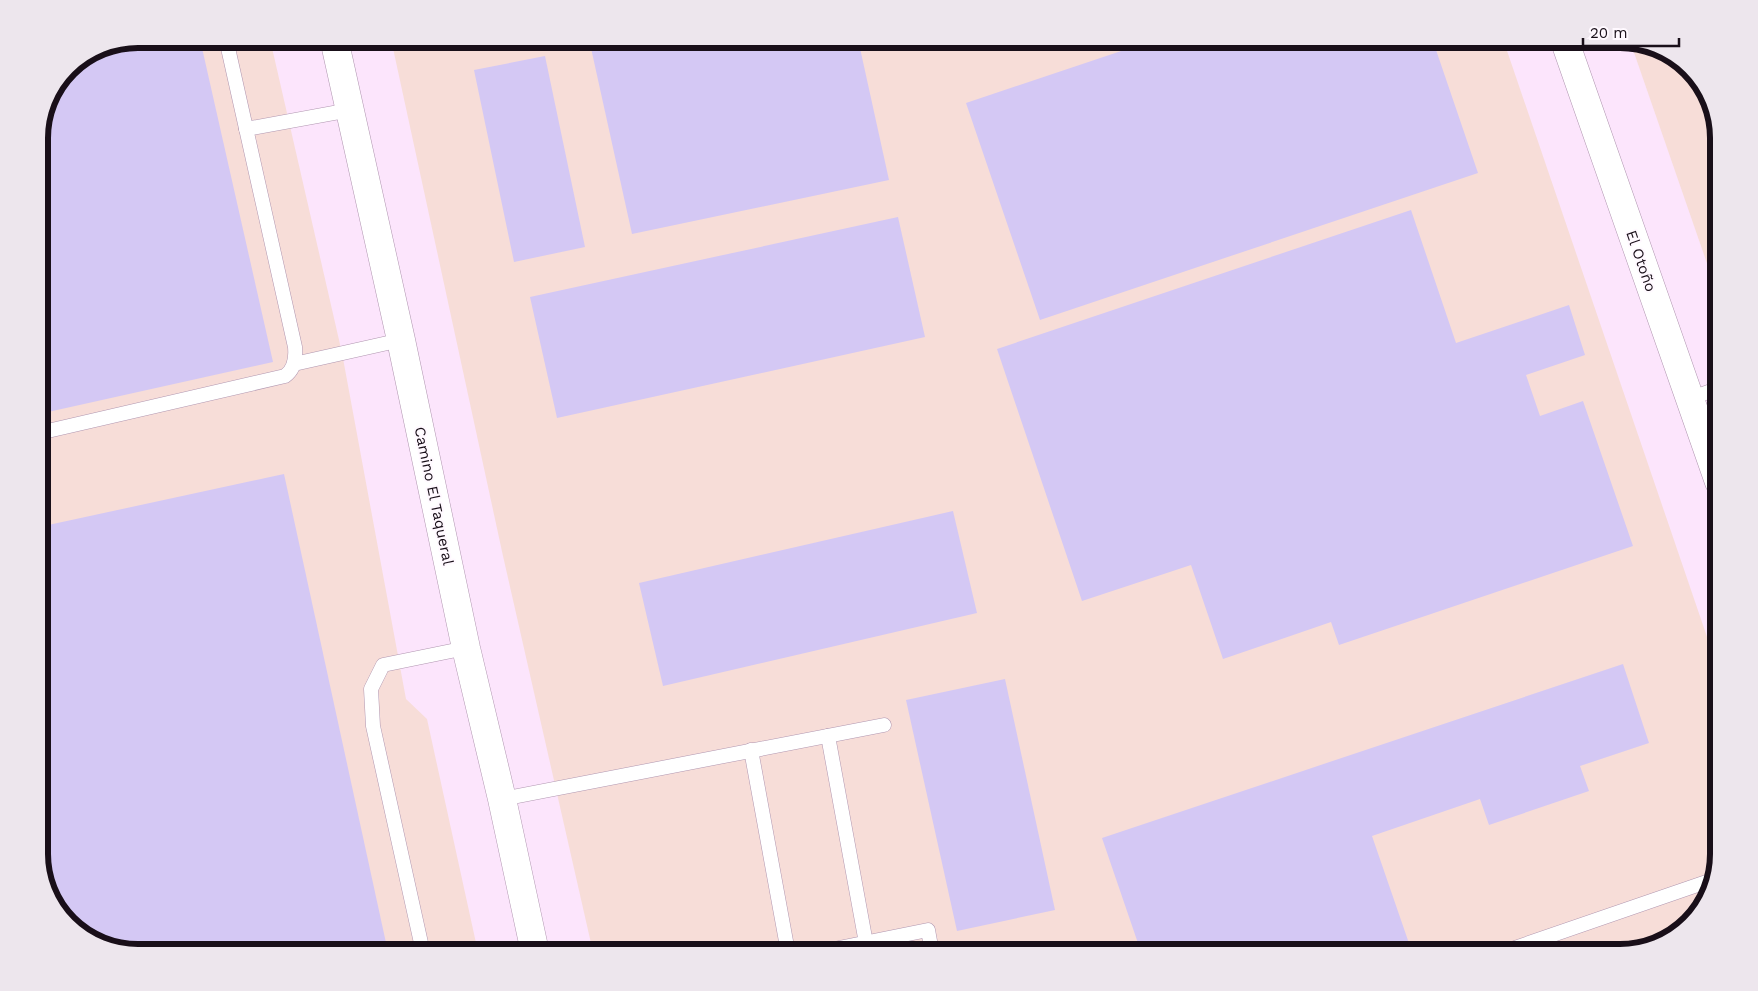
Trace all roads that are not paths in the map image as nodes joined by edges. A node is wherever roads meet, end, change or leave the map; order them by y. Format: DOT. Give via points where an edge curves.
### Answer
graph roads {
  1 [pos="228,48"];
  2 [pos="336,48"];
  3 [pos="1567,48"];
  4 [pos="350,110"];
  5 [pos="246,130"];
  6 [pos="401,340"];
  7 [pos="294,364"];
  8 [pos="1710,391"];
  9 [pos="1689,399"];
  10 [pos="48,431"];
  11 [pos="1710,457"];
  12 [pos="466,648"];
  13 [pos="884,725"];
  14 [pos="828,736"];
  15 [pos="751,750"];
  16 [pos="502,799"];
  17 [pos="1706,882"];
  18 [pos="866,943"];
  19 [pos="421,944"];
  20 [pos="533,944"];
  21 [pos="787,944"];
  22 [pos="861,944"];
  23 [pos="931,944"];
  24 [pos="1526,944"];
  1 -- 5 [label="lane"];
  2 -- 4 [label="street, Camino El Taqueral"];
  3 -- 9 [label="street, El Otoño"];
  4 -- 5 [label="lane"];
  4 -- 6 [label="street, Camino El Taqueral"];
  5 -- 7 [label="lane" via="295,347"];
  6 -- 7 [label="lane"];
  6 -- 12 [label="street, Camino El Taqueral"];
  7 -- 10 [label="lane" via="285,376"];
  8 -- 9 [label="lane"];
  9 -- 11 [label="street, El Otoño"];
  12 -- 16 [label="street, Camino El Taqueral"];
  12 -- 19 [label="lane" via="383,665 371,689 373,726"];
  13 -- 14 [label="lane"];
  14 -- 15 [label="lane"];
  14 -- 18 [label="lane"];
  15 -- 16 [label="lane"];
  15 -- 21 [label="lane"];
  16 -- 20 [label="street, Camino El Taqueral"];
  17 -- 24 [label="lane"];
  18 -- 22 [label="lane"];
  18 -- 23 [label="lane" via="928,930"];
}
